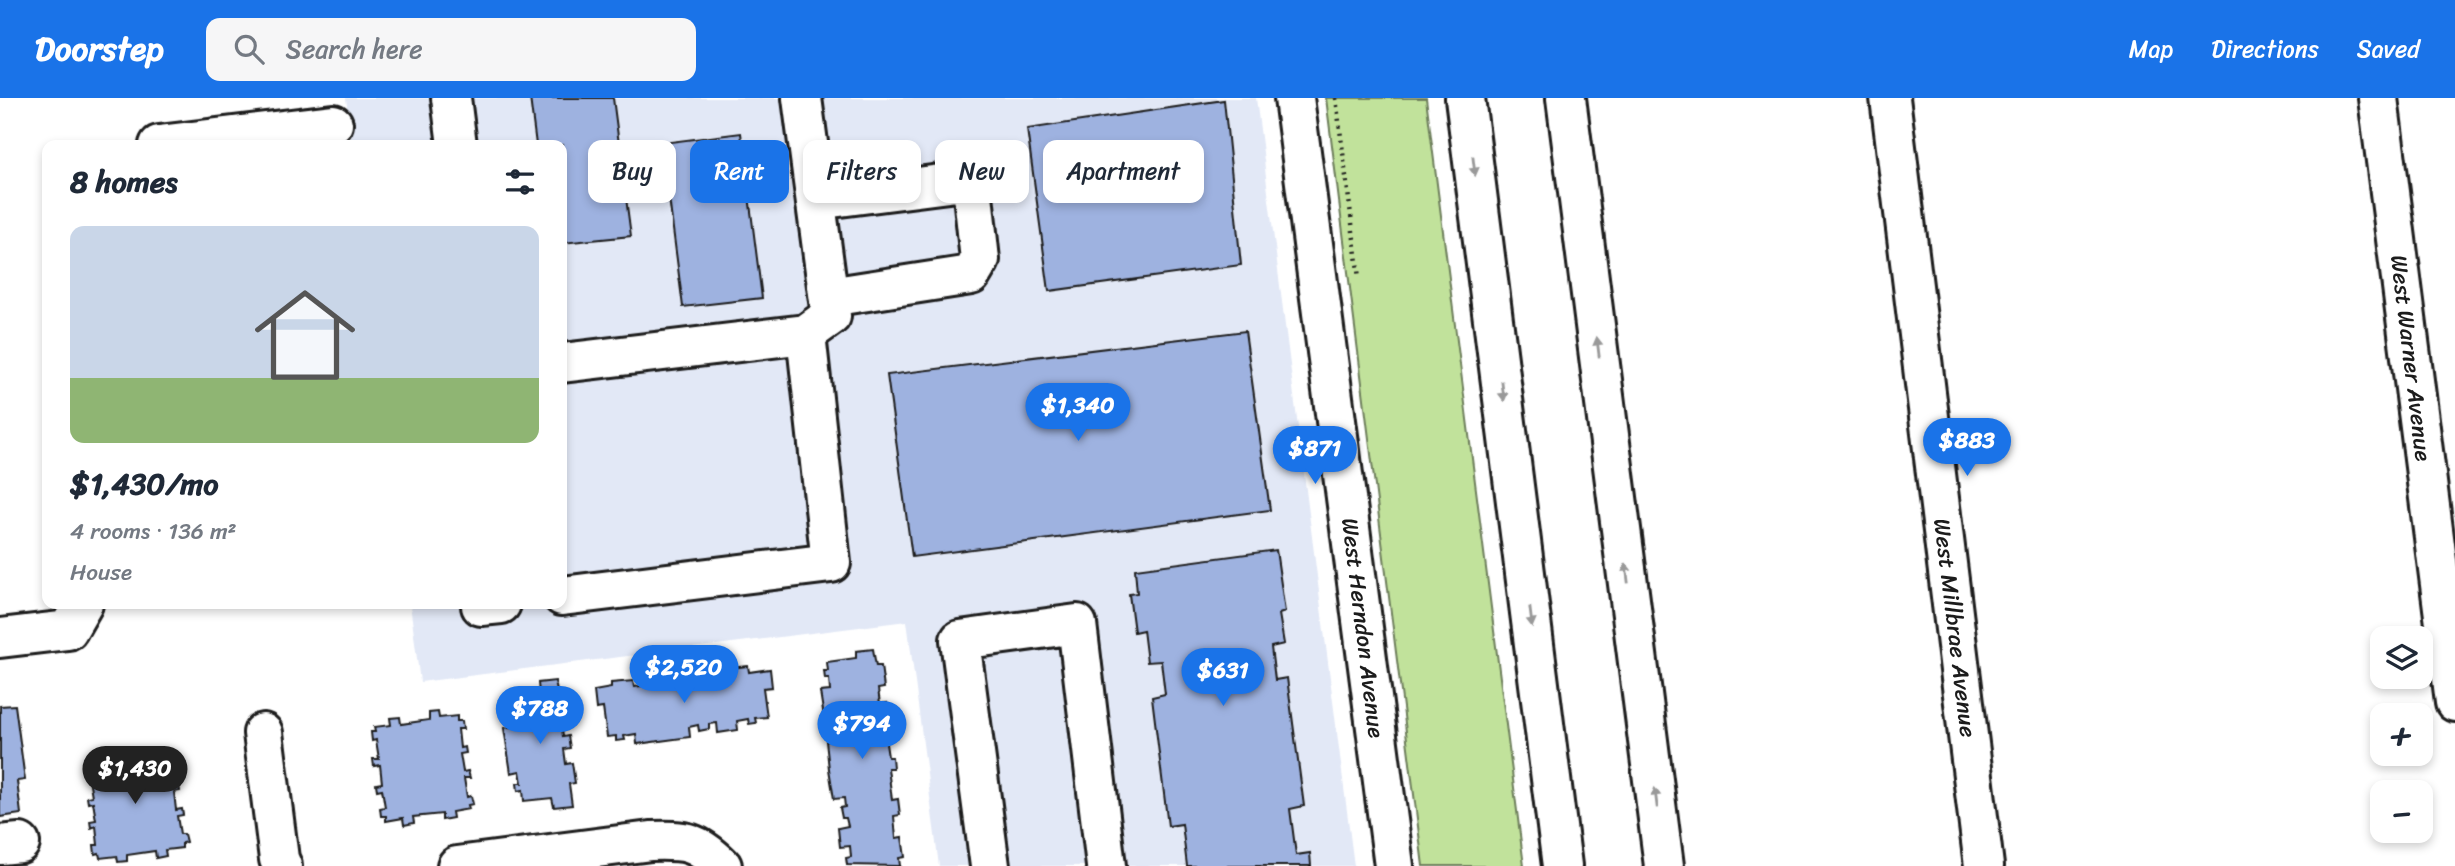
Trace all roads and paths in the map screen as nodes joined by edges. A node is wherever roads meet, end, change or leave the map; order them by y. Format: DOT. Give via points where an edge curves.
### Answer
graph roads {
  1 [pos="451,98"];
  2 [pos="802,98"];
  3 [pos="1294,98"];
  4 [pos="1465,98"];
  5 [pos="1566,98"];
  6 [pos="1890,98"];
  7 [pos="2378,98"];
  8 [pos="333,122"];
  9 [pos="197,140"];
  10 [pos="456,140"];
  11 [pos="808,140"];
  12 [pos="921,187"];
  13 [pos="816,203"];
  14 [pos="829,297"];
  15 [pos="806,334"];
  16 [pos="567,362"];
  17 [pos="567,595"];
  18 [pos="80,609"];
  19 [pos="0,638"];
  20 [pos="2455,702"];
  21 [pos="263,733"];
  22 [pos="282,866"];
  23 [pos="457,866"];
  24 [pos="722,866"];
  25 [pos="990,866"];
  26 [pos="1106,866"];
  27 [pos="1394,866"];
  28 [pos="1562,866"];
  29 [pos="1664,866"];
  30 [pos="1984,866"];
  1 -- 10 [label="street"];
  2 -- 11 [label="street"];
  3 -- 27 [label="street, West Herndon Avenue"];
  4 -- 28 [label="street, one-way"];
  29 -- 5 [label="street, one-way"];
  6 -- 30 [label="street, West Millbrae Avenue"];
  7 -- 20 [label="street, West Warner Avenue"];
  8 -- 9 [label="street"];
  12 -- 14 [label="street" via="964,181 974,195 980,260 971,275"];
  13 -- 14 [label="street"];
  14 -- 15 [label="street" via="831,316"];
  15 -- 16 [label="street"];
  15 -- 17 [label="street" via="831,563"];
  18 -- 19 [label="street" via="68,630"];
  21 -- 22 [label="street"];
  23 -- 24 [label="street" via="681,840 705,849"];
  25 -- 26 [label="street" via="960,640 1077,624"];
}
